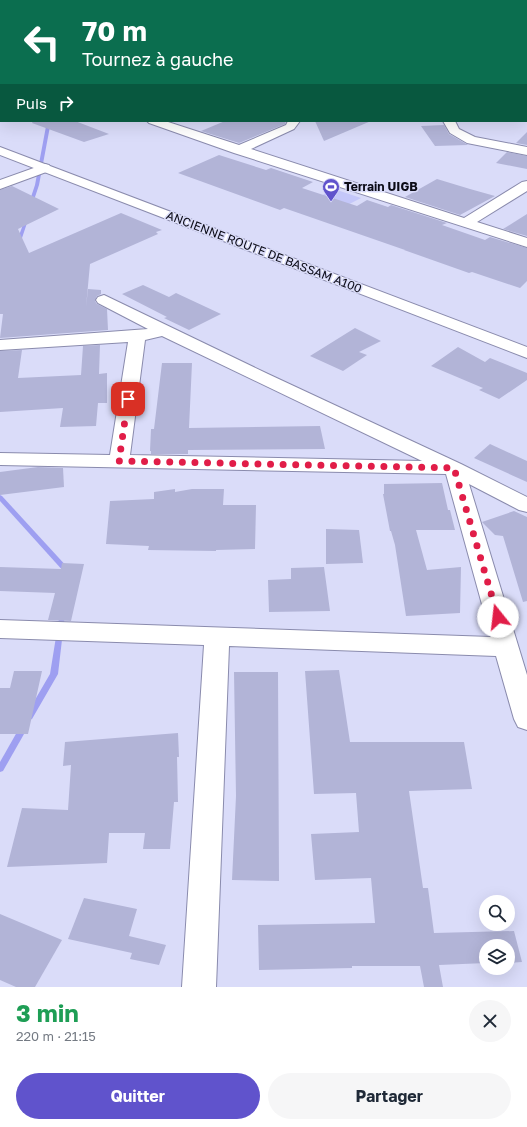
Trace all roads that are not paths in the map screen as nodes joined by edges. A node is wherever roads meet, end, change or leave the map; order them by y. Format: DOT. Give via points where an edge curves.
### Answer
graph roads {
  1 [pos="156,122"];
  2 [pos="293,122"];
  3 [pos="450,122"];
  4 [pos="238,150"];
  5 [pos="0,151"];
  6 [pos="527,152"];
  7 [pos="45,168"];
  8 [pos="0,185"];
  9 [pos="527,185"];
  10 [pos="465,223"];
  11 [pos="527,243"];
  12 [pos="104,300"];
  13 [pos="164,331"];
  14 [pos="137,336"];
  15 [pos="0,345"];
  16 [pos="527,353"];
  17 [pos="0,459"];
  18 [pos="119,461"];
  19 [pos="454,468"];
  20 [pos="527,505"];
  21 [pos="0,629"];
  22 [pos="217,638"];
  23 [pos="507,647"];
  24 [pos="527,719"];
  25 [pos="199,987"];
  1 -- 4 [label="street"];
  2 -- 4 [label="street" via="290,127"];
  3 -- 6 [label="street" via="454,131 471,140"];
  4 -- 10 [label="street"];
  5 -- 7 [label="main road, ANCIENNE ROUTE DE BASSAM A100"];
  7 -- 8 [label="street"];
  7 -- 16 [label="main road, ANCIENNE ROUTE DE BASSAM A100"];
  9 -- 10 [label="street"];
  10 -- 11 [label="street"];
  12 -- 13 [label="street"];
  13 -- 14 [label="street"];
  13 -- 19 [label="street"];
  14 -- 15 [label="street"];
  14 -- 18 [label="street"];
  17 -- 18 [label="street"];
  18 -- 19 [label="street"];
  19 -- 20 [label="street"];
  19 -- 23 [label="street"];
  21 -- 22 [label="street"];
  22 -- 23 [label="street"];
  22 -- 25 [label="street"];
  23 -- 24 [label="street"];
}
